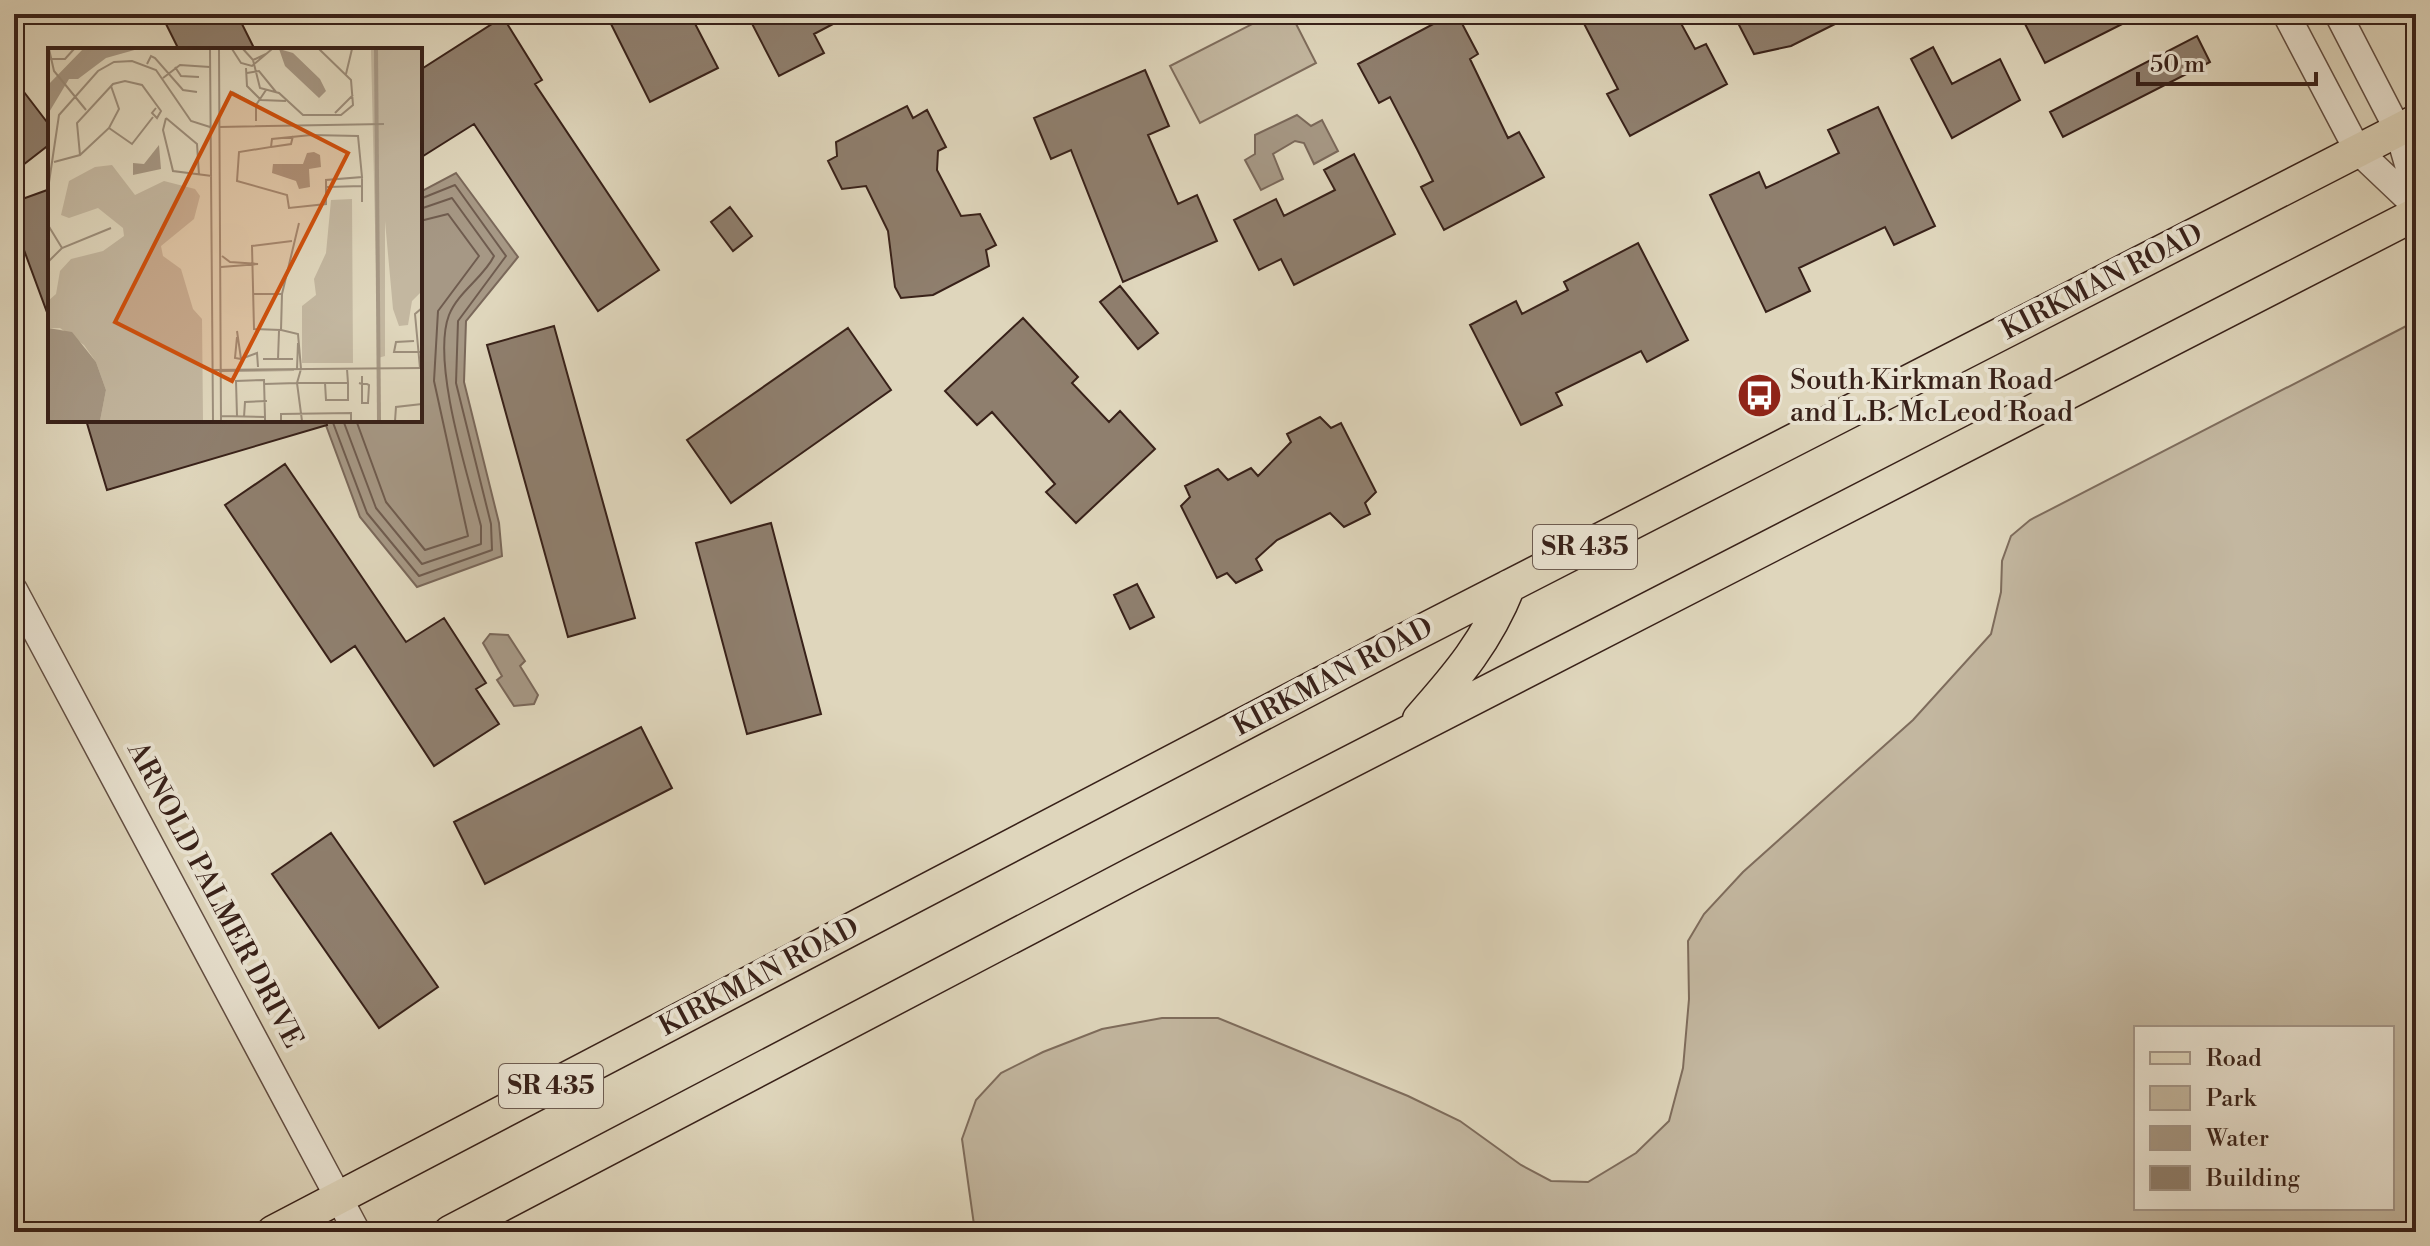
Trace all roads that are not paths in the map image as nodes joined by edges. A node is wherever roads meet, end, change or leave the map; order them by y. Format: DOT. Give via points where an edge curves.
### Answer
graph roads {
  1 [pos="2286,14"];
  2 [pos="2338,14"];
  3 [pos="2407,126"];
  4 [pos="2358,151"];
  5 [pos="2416,192"];
  6 [pos="2416,206"];
  7 [pos="2416,214"];
  8 [pos="1509,586"];
  9 [pos="14,590"];
  10 [pos="1406,733"];
  11 [pos="339,1197"];
  12 [pos="273,1232"];
  13 [pos="357,1232"];
  14 [pos="450,1232"];
  1 -- 4 [label="street"];
  2 -- 3 [label="street"];
  3 -- 4 [label="main road, KIRKMAN ROAD / SR 435"];
  3 -- 5 [label="street"];
  4 -- 6 [label="street"];
  4 -- 8 [label="main road, KIRKMAN ROAD / SR 435"];
  7 -- 10 [label="main road, SR 435"];
  8 -- 10 [label="main road" via="1472,660"];
  8 -- 11 [label="main road, KIRKMAN ROAD / SR 435"];
  9 -- 11 [label="street, ARNOLD PALMER DRIVE"];
  10 -- 14 [label="main road, SR 435"];
  11 -- 12 [label="main road, KIRKMAN ROAD / SR 435"];
  11 -- 13 [label="street, ARNOLD PALMER DRIVE"];
}
